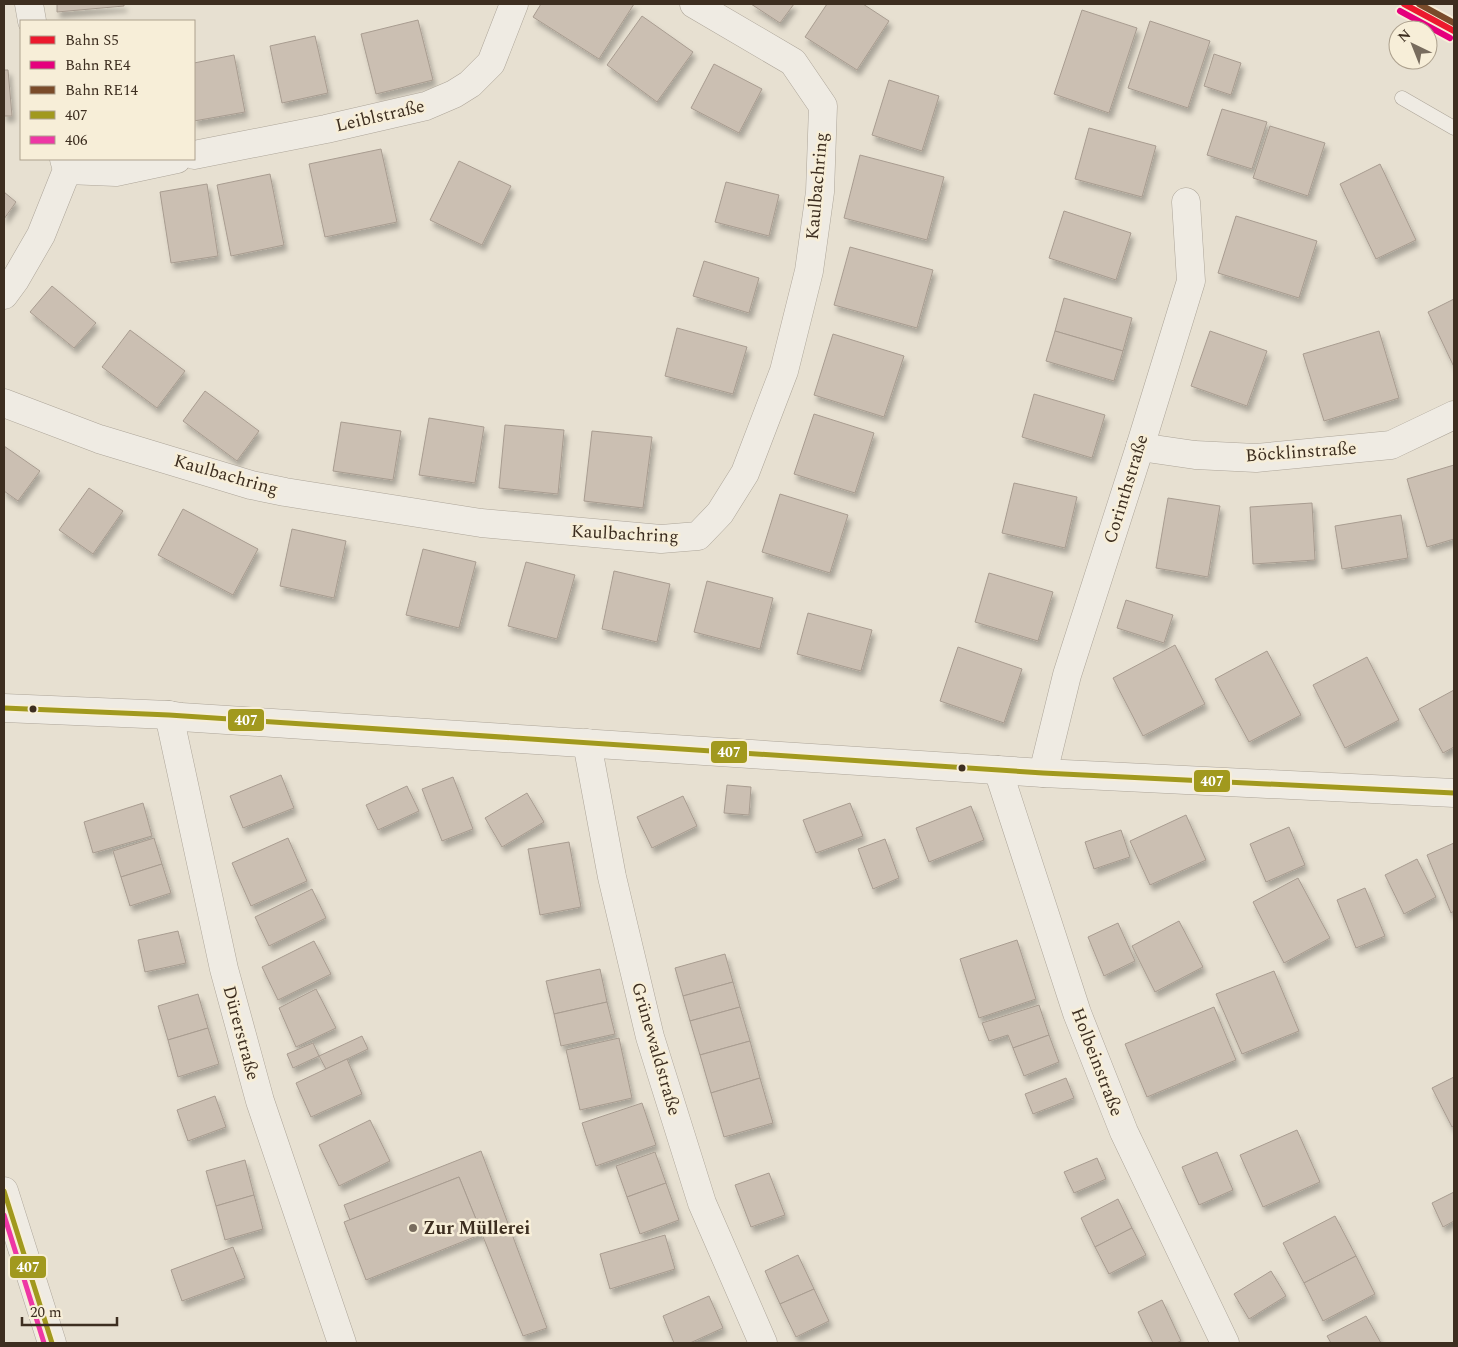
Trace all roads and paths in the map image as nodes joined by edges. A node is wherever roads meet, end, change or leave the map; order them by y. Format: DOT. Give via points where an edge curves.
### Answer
graph roads {
  1 [pos="29,4"];
  2 [pos="514,4"];
  3 [pos="694,4"];
  4 [pos="32,20"];
  5 [pos="1402,98"];
  6 [pos="1454,128"];
  7 [pos="195,155"];
  8 [pos="173,160"];
  9 [pos="66,164"];
  10 [pos="1186,202"];
  11 [pos="4,295"];
  12 [pos="4,403"];
  13 [pos="1454,414"];
  14 [pos="1140,447"];
  15 [pos="4,708"];
  16 [pos="169,715"];
  17 [pos="587,743"];
  18 [pos="998,770"];
  19 [pos="1043,773"];
  20 [pos="1454,794"];
  21 [pos="4,1191"];
  22 [pos="52,1343"];
  23 [pos="342,1343"];
  24 [pos="763,1343"];
  25 [pos="1225,1343"];
  1 -- 4 [label="street"];
  2 -- 7 [label="street, Leiblstraße" via="491,63 470,84 454,94 426,106"];
  3 -- 12 [label="street, Kaulbachring" via="793,62 823,106 820,192 809,271 784,371 745,472 720,513 698,536 661,539 481,523 285,492 251,485 99,439"];
  5 -- 6 [label="lane"];
  8 -- 9 [label="street" via="116,172"];
  9 -- 11 [label="street" via="41,236"];
  10 -- 14 [label="street, Corinthstraße" via="1191,281"];
  13 -- 14 [label="street, Böcklinstraße" via="1391,445 1372,447 1256,458"];
  14 -- 19 [label="street, Corinthstraße" via="1067,674"];
  15 -- 16 [label="street"];
  16 -- 17 [label="street"];
  16 -- 23 [label="street, Dürerstraße" via="234,1007 260,1101"];
  17 -- 18 [label="street"];
  17 -- 24 [label="street, Grünewaldstraße" via="612,877 650,1037 702,1203"];
  18 -- 19 [label="street"];
  18 -- 25 [label="street, Holbeinstraße" via="1077,1013 1124,1132"];
  19 -- 20 [label="street"];
  21 -- 22 [label="street"];
}
